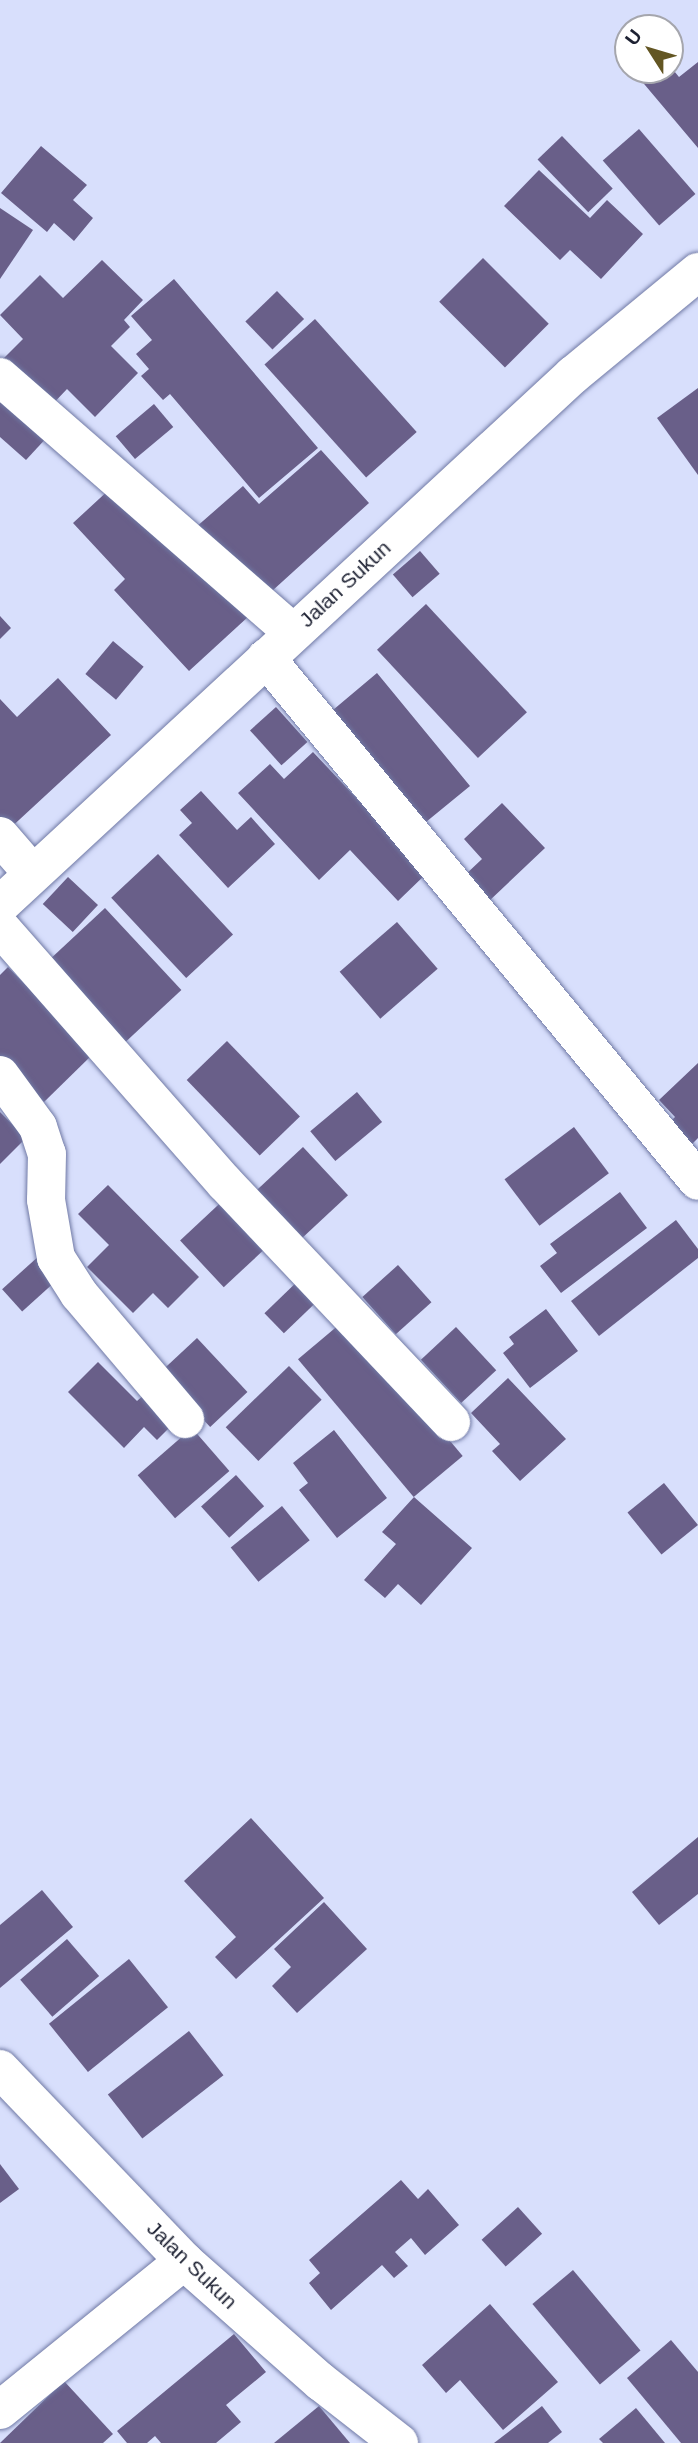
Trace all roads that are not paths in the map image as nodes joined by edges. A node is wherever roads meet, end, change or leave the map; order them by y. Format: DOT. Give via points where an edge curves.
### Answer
graph roads {
  1 [pos="698,272"];
  2 [pos="0,377"];
  3 [pos="280,645"];
  4 [pos="0,836"];
  5 [pos="32,873"];
  6 [pos="0,905"];
  7 [pos="0,927"];
  8 [pos="0,1075"];
  9 [pos="698,1181"];
  10 [pos="186,1419"];
  11 [pos="451,1422"];
  12 [pos="0,2069"];
  13 [pos="184,2261"];
  14 [pos="0,2410"];
  15 [pos="399,2443"];
  1 -- 3 [label="street, Jalan Sukun" via="573,375"];
  2 -- 3 [label="street"];
  3 -- 5 [label="street, Jalan Sukun"];
  3 -- 9 [label="street"];
  4 -- 5 [label="street"];
  5 -- 6 [label="street, Jalan Sukun"];
  7 -- 11 [label="street" via="225,1183"];
  8 -- 10 [label="street" via="38,1127 47,1154 46,1200 56,1258 79,1294"];
  12 -- 13 [label="street, Jalan Sukun"];
  13 -- 14 [label="street"];
  13 -- 15 [label="street, Jalan Sukun" via="321,2382"];
}
